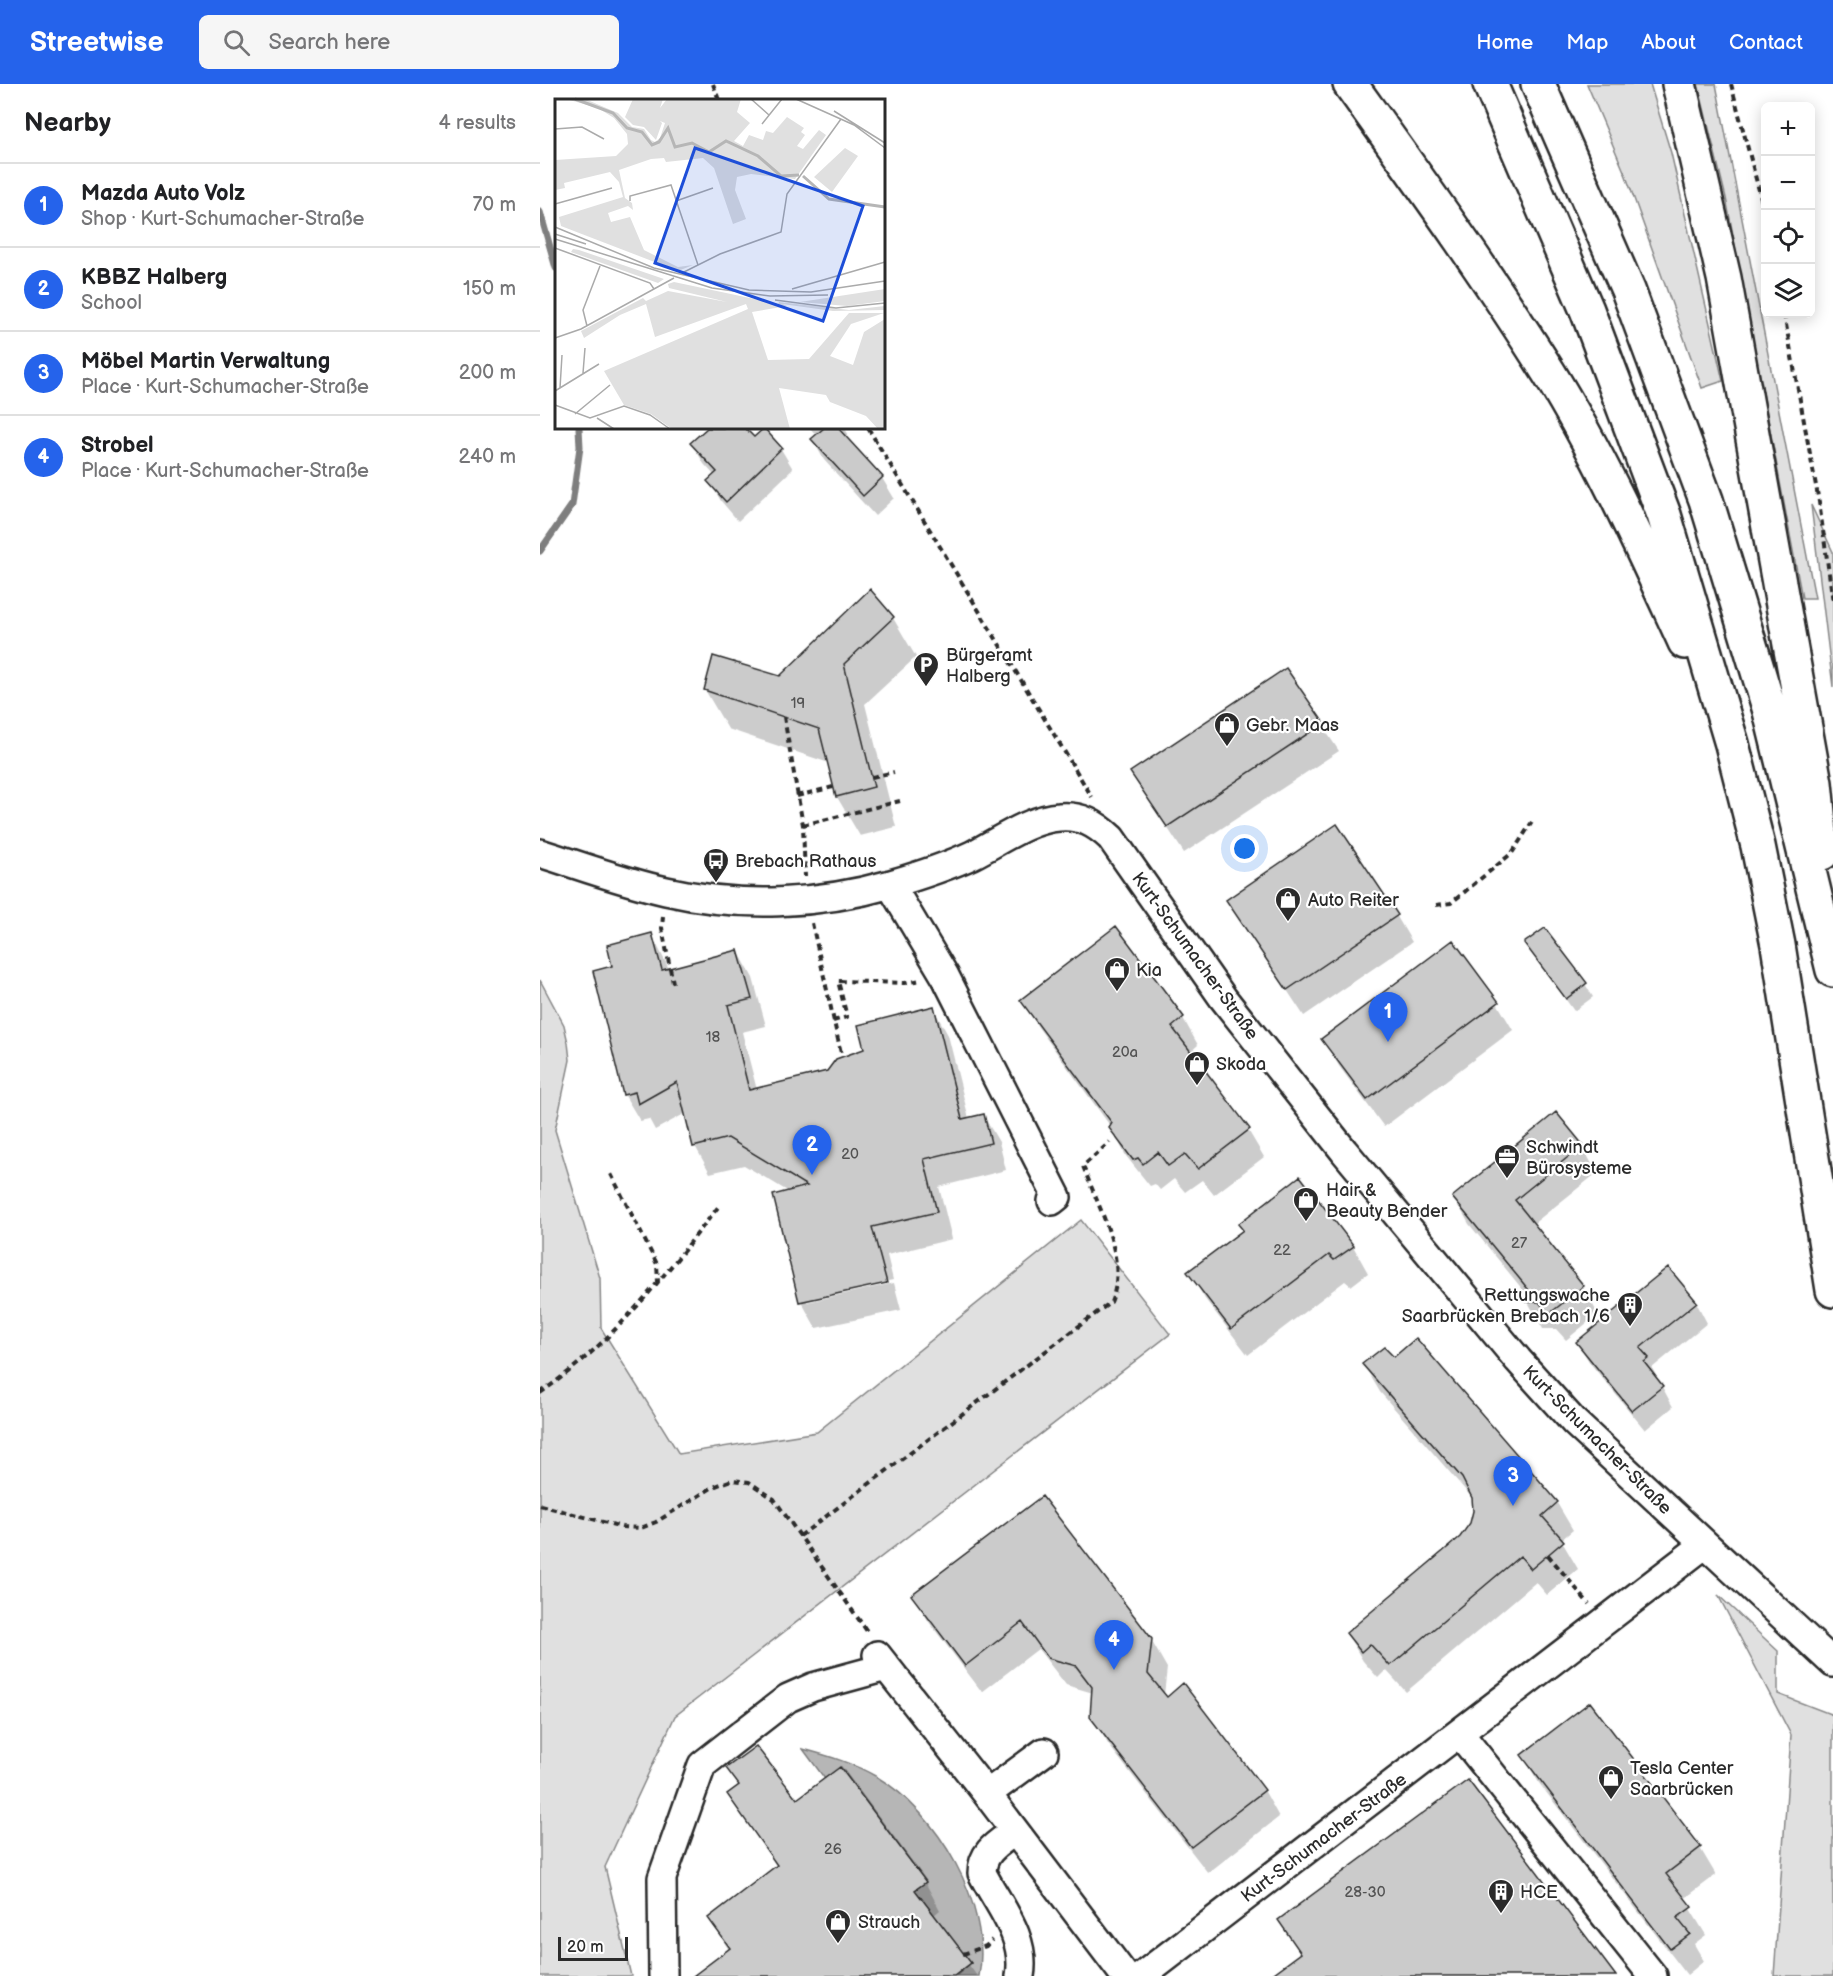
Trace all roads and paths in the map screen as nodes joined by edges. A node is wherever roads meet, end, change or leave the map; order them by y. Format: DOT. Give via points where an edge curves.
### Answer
graph roads {
  1 [pos="713,84"];
  2 [pos="1350,84"];
  3 [pos="1490,84"];
  4 [pos="1538,84"];
  5 [pos="1678,84"];
  6 [pos="1731,84"];
  7 [pos="719,99"];
  8 [pos="1764,210"];
  9 [pos="1785,318"];
  10 [pos="869,429"];
  11 [pos="1833,602"];
  12 [pos="784,717"];
  13 [pos="1732,744"];
  14 [pos="894,772"];
  15 [pos="872,777"];
  16 [pos="833,787"];
  17 [pos="797,796"];
  18 [pos="1093,798"];
  19 [pos="900,801"];
  20 [pos="1532,822"];
  21 [pos="803,825"];
  22 [pos="540,853"];
  23 [pos="890,884"];
  24 [pos="807,888"];
  25 [pos="666,891"];
  26 [pos="1436,905"];
  27 [pos="1833,968"];
  28 [pos="945,975"];
  29 [pos="673,983"];
  30 [pos="833,1021"];
  31 [pos="841,1053"];
  32 [pos="1110,1142"];
  33 [pos="611,1174"];
  34 [pos="1052,1201"];
  35 [pos="719,1206"];
  36 [pos="658,1282"];
  37 [pos="1833,1290"];
  38 [pos="540,1393"];
  39 [pos="540,1505"];
  40 [pos="800,1536"];
  41 [pos="1704,1545"];
  42 [pos="1548,1555"];
  43 [pos="1604,1624"];
  44 [pos="882,1661"];
  45 [pos="1833,1663"];
  46 [pos="1460,1734"];
  47 [pos="1044,1752"];
  48 [pos="987,1794"];
  49 [pos="1015,1831"];
  50 [pos="986,1946"];
  51 [pos="963,1954"];
  52 [pos="663,1976"];
  53 [pos="1020,1976"];
  54 [pos="1125,1976"];
  55 [pos="1142,1976"];
  56 [pos="1653,1976"];
  1 -- 7 [label="path"];
  2 -- 13 [label="highway" via="1550,374 1629,518"];
  3 -- 13 [label="highway" via="1587,310 1664,515"];
  4 -- 27 [label="highway" via="1628,290 1706,500 1770,711"];
  5 -- 27 [label="highway" via="1724,278 1815,783"];
  6 -- 8 [label="path"];
  9 -- 11 [label="path"];
  10 -- 18 [label="path"];
  12 -- 17 [label="path"];
  13 -- 37 [label="highway" via="1778,945"];
  14 -- 15 [label="path"];
  16 -- 17 [label="path"];
  17 -- 21 [label="path"];
  19 -- 21 [label="path"];
  20 -- 26 [label="path" via="1512,853 1451,903"];
  21 -- 24 [label="path"];
  22 -- 25 [label="street, Kurt-Schumacher-Straße"];
  23 -- 24 [label="street, Kurt-Schumacher-Straße"];
  23 -- 28 [label="street"];
  23 -- 41 [label="street, Kurt-Schumacher-Straße" via="969,856 1040,821 1071,817 1098,827 1111,838 1196,961 1262,1047 1518,1360 1574,1422"];
  24 -- 25 [label="street, Kurt-Schumacher-Straße" via="758,903"];
  24 -- 30 [label="path"];
  25 -- 29 [label="path" via="662,928"];
  28 -- 30 [label="path" via="905,983 838,981 846,1017"];
  28 -- 34 [label="street" via="1057,1197"];
  30 -- 31 [label="path"];
  32 -- 40 [label="path" via="1083,1166 1114,1248 1118,1280 1111,1302"];
  33 -- 36 [label="path" via="657,1264"];
  35 -- 36 [label="path"];
  36 -- 38 [label="path" via="576,1369"];
  39 -- 40 [label="path" via="622,1527 641,1528 713,1487 741,1481 774,1499"];
  40 -- 44 [label="path" via="872,1639"];
  41 -- 43 [label="street, Kurt-Schumacher-Straße"];
  41 -- 45 [label="street, Kurt-Schumacher-Straße"];
  42 -- 43 [label="path"];
  43 -- 46 [label="street, Kurt-Schumacher-Straße"];
  44 -- 48 [label="street"];
  44 -- 52 [label="street" via="788,1698 702,1765 662,1878"];
  46 -- 55 [label="street, Kurt-Schumacher-Straße"];
  46 -- 56 [label="street"];
  47 -- 48 [label="street"];
  48 -- 49 [label="street"];
  49 -- 53 [label="street" via="986,1854 982,1873 1016,1932"];
  49 -- 54 [label="street"];
  50 -- 51 [label="path"];
}
